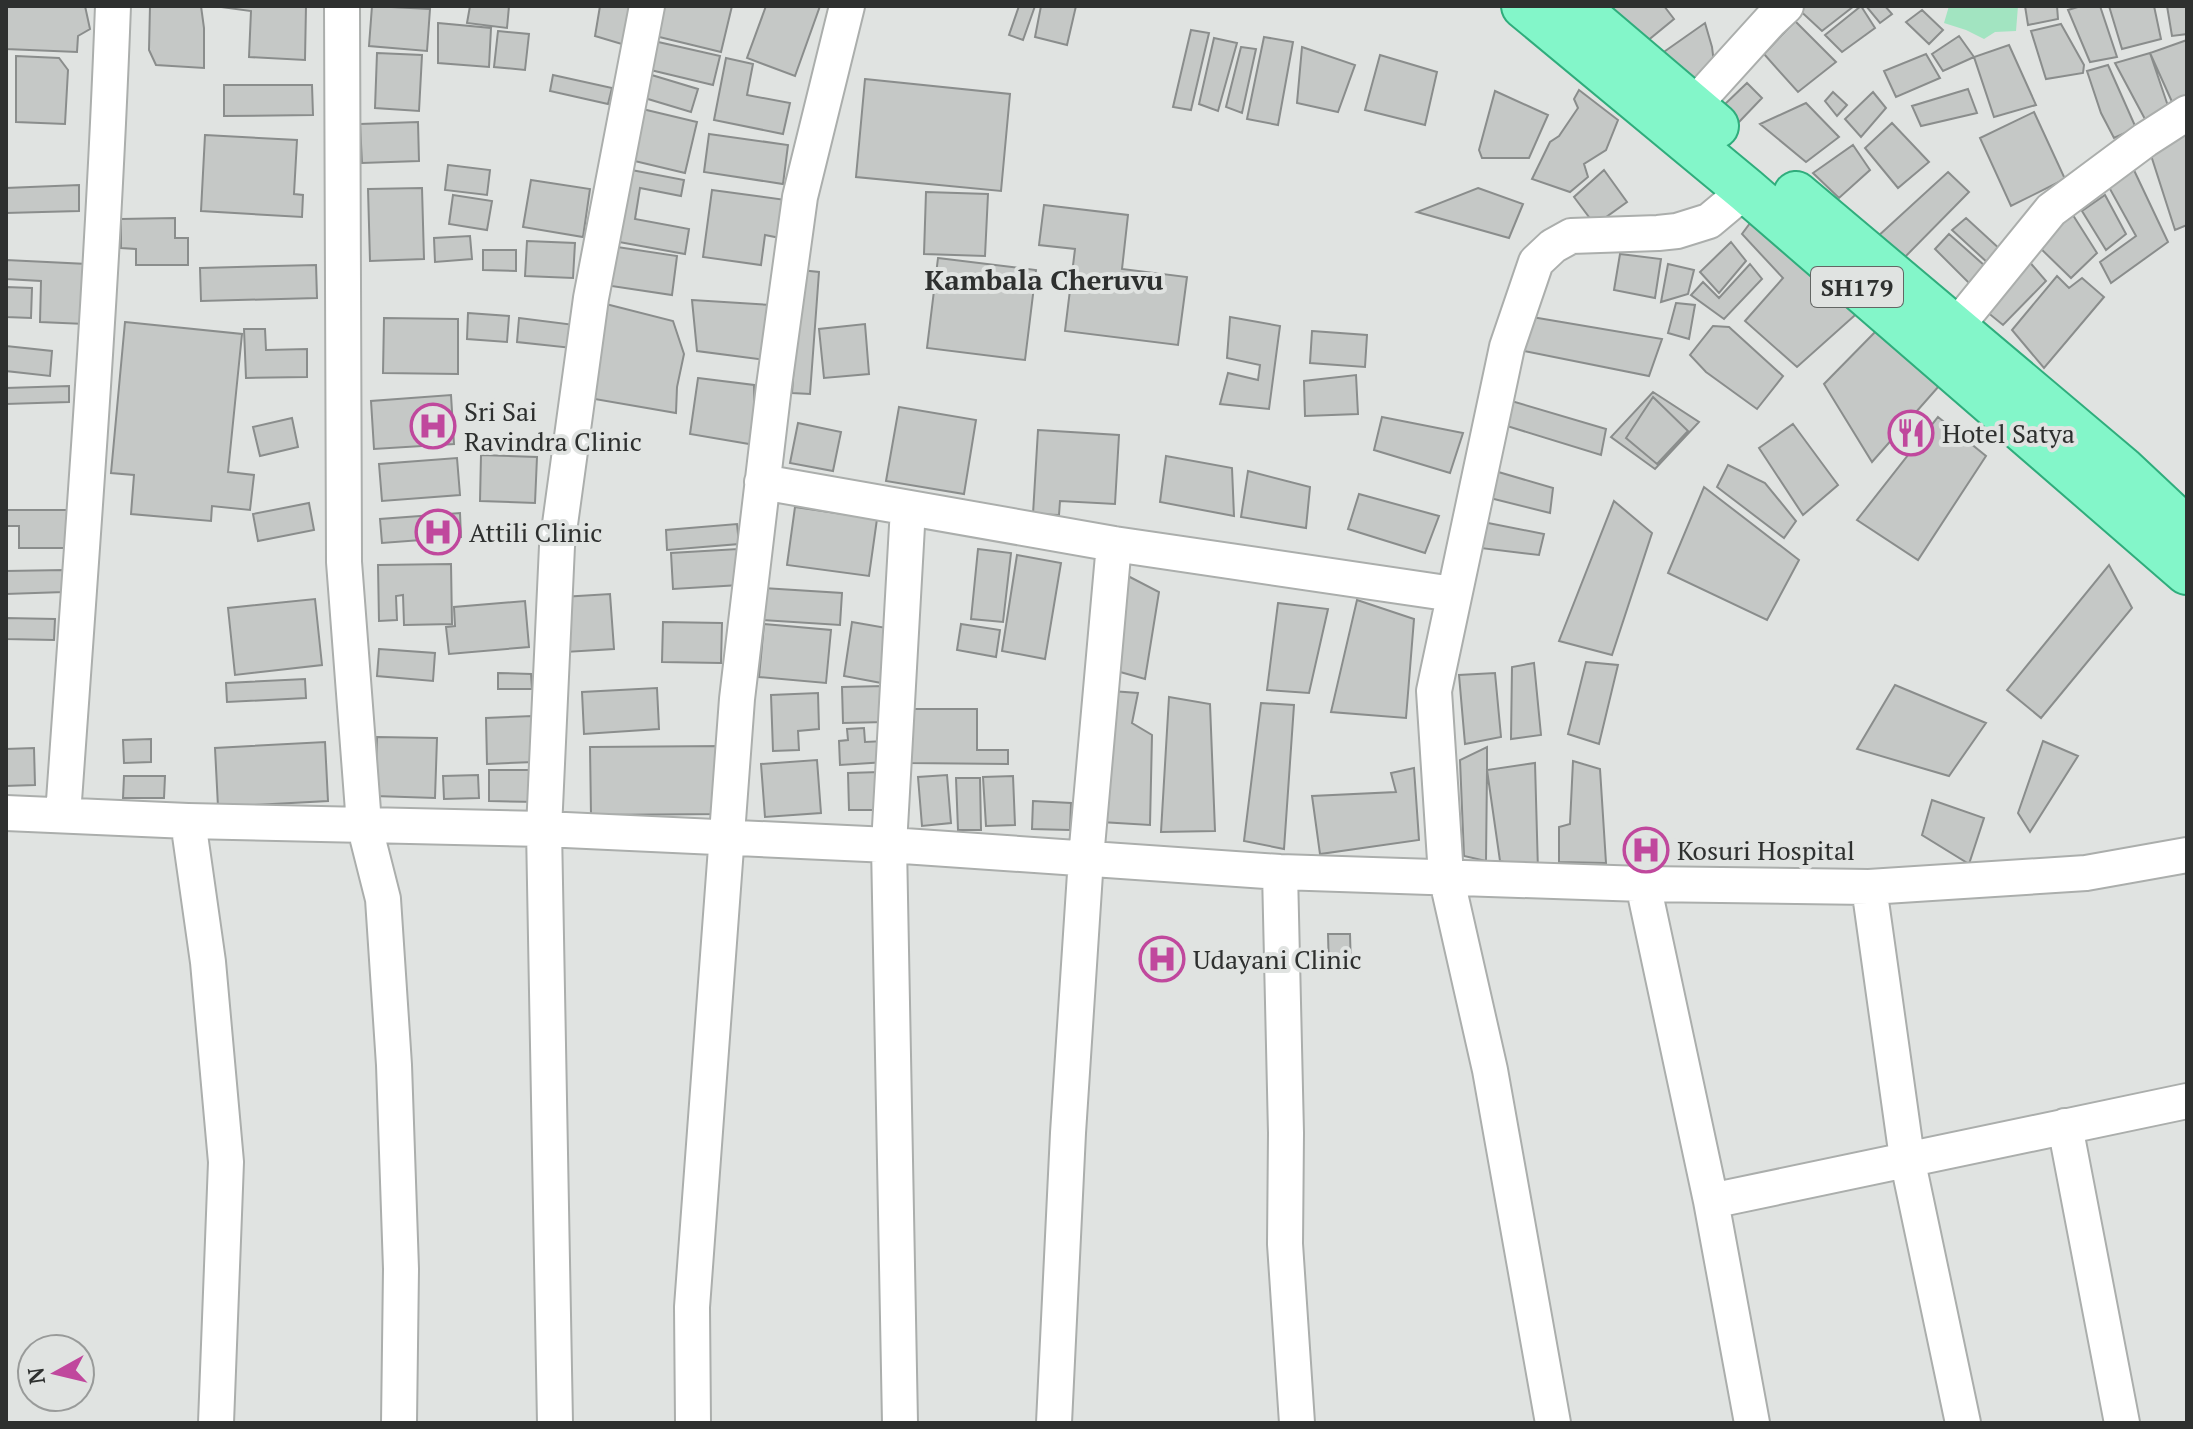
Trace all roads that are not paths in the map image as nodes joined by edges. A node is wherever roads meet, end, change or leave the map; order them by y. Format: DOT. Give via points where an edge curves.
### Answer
graph roads {
  1 [pos="113,6"];
  2 [pos="342,6"];
  3 [pos="647,6"];
  4 [pos="847,6"];
  5 [pos="1524,6"];
  6 [pos="1575,6"];
  7 [pos="1786,6"];
  8 [pos="1693,106"];
  9 [pos="2187,113"];
  10 [pos="1746,190"];
  11 [pos="1955,328"];
  12 [pos="762,482"];
  13 [pos="908,508"];
  14 [pos="2187,530"];
  15 [pos="1114,544"];
  16 [pos="2187,572"];
  17 [pos="1453,594"];
  18 [pos="6,813"];
  19 [pos="63,815"];
  20 [pos="188,821"];
  21 [pos="364,824"];
  22 [pos="544,829"];
  23 [pos="727,838"];
  24 [pos="889,845"];
  25 [pos="2187,855"];
  26 [pos="1086,858"];
  27 [pos="1280,872"];
  28 [pos="1446,876"];
  29 [pos="1643,884"];
  30 [pos="1869,887"];
  31 [pos="2187,1101"];
  32 [pos="2065,1126"];
  33 [pos="1907,1158"];
  34 [pos="1711,1201"];
  35 [pos="216,1423"];
  36 [pos="399,1423"];
  37 [pos="555,1423"];
  38 [pos="693,1423"];
  39 [pos="900,1423"];
  40 [pos="1054,1423"];
  41 [pos="1297,1423"];
  42 [pos="1553,1423"];
  43 [pos="1752,1423"];
  44 [pos="1963,1423"];
  45 [pos="2122,1423"];
  1 -- 19 [label="street" via="97,340"];
  2 -- 21 [label="street" via="344,562"];
  3 -- 22 [label="street" via="591,298 557,546"];
  4 -- 12 [label="street" via="800,197"];
  5 -- 10 [label="main road, SH179"];
  6 -- 8 [label="main road, SH179"];
  7 -- 8 [label="street"];
  8 -- 11 [label="main road, SH179"];
  9 -- 11 [label="street" via="2051,210"];
  10 -- 16 [label="main road, SH179"];
  10 -- 17 [label="street" via="1709,221 1677,231 1571,236 1536,262 1507,347"];
  11 -- 14 [label="main road, SH179"];
  12 -- 13 [label="street"];
  12 -- 23 [label="street"];
  13 -- 15 [label="street"];
  13 -- 24 [label="street"];
  15 -- 17 [label="street"];
  15 -- 26 [label="street"];
  17 -- 28 [label="street" via="1434,691"];
  18 -- 19 [label="street"];
  19 -- 20 [label="street"];
  20 -- 21 [label="street"];
  20 -- 35 [label="street" via="208,962 226,1162"];
  21 -- 22 [label="street"];
  21 -- 36 [label="street" via="383,899 394,1065 401,1269"];
  22 -- 23 [label="street"];
  22 -- 37 [label="street"];
  23 -- 24 [label="street"];
  23 -- 38 [label="street" via="692,1307"];
  24 -- 26 [label="street"];
  24 -- 39 [label="street"];
  25 -- 30 [label="street" via="2086,873"];
  26 -- 27 [label="street"];
  26 -- 40 [label="street"];
  27 -- 28 [label="street"];
  27 -- 41 [label="street" via="1285,1244"];
  28 -- 29 [label="street"];
  28 -- 42 [label="street" via="1490,1070"];
  29 -- 30 [label="street"];
  29 -- 34 [label="street"];
  30 -- 33 [label="street"];
  31 -- 32 [label="street"];
  32 -- 33 [label="street"];
  32 -- 45 [label="street"];
  33 -- 34 [label="street"];
  33 -- 44 [label="street"];
  34 -- 43 [label="street"];
}
